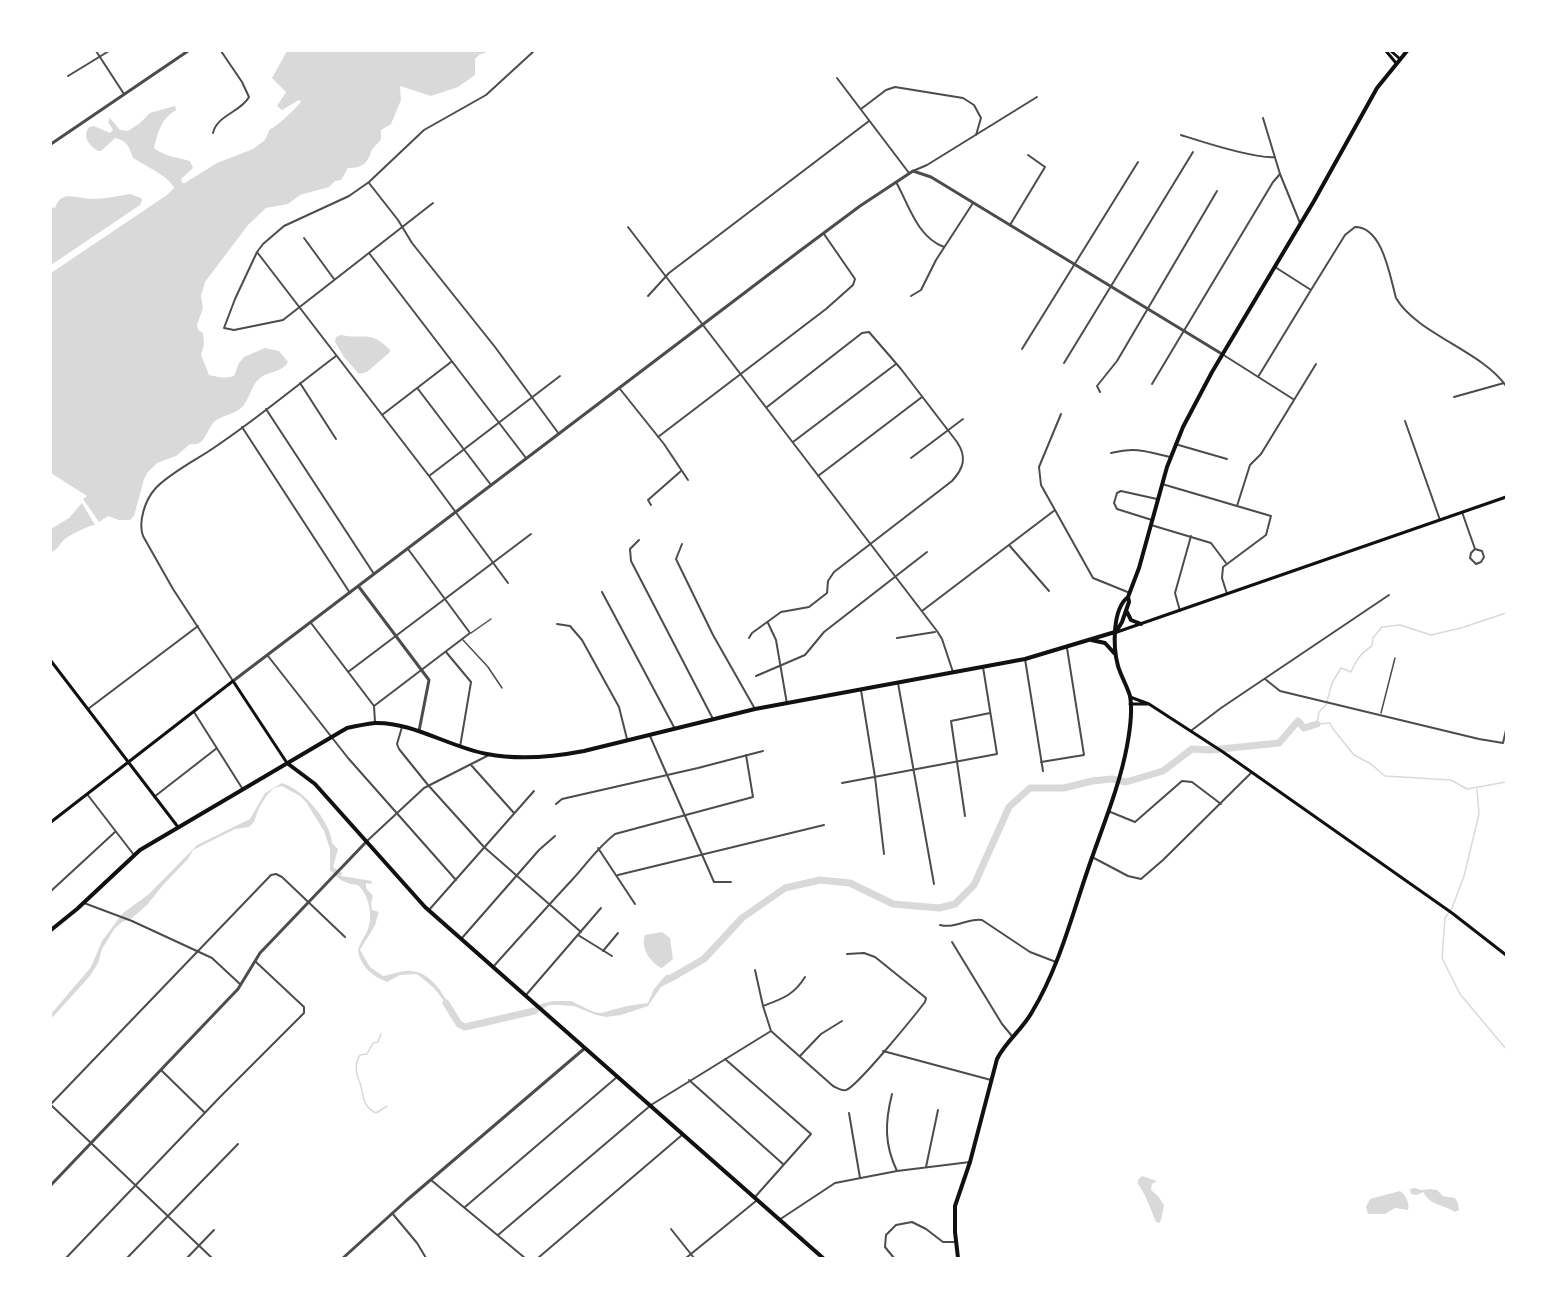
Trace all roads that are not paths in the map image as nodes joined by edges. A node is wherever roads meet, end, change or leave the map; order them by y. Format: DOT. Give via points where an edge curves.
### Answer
graph roads {
  1 [pos="96,51"];
  2 [pos="109,51"];
  3 [pos="188,51"];
  4 [pos="221,51"];
  5 [pos="534,51"];
  6 [pos="1386,51"];
  7 [pos="1391,51"];
  8 [pos="1407,51"];
  9 [pos="100,57"];
  10 [pos="1400,58"];
  11 [pos="1396,63"];
  12 [pos="68,76"];
  13 [pos="837,78"];
  14 [pos="124,94"];
  15 [pos="1037,97"];
  16 [pos="861,110"];
  17 [pos="1263,118"];
  18 [pos="869,121"];
  19 [pos="213,133"];
  20 [pos="976,135"];
  21 [pos="1181,135"];
  22 [pos="51,144"];
  23 [pos="1193,152"];
  24 [pos="1028,155"];
  25 [pos="1275,157"];
  26 [pos="1138,162"];
  27 [pos="911,172"];
  28 [pos="1280,174"];
  29 [pos="369,182"];
  30 [pos="896,182"];
  31 [pos="1217,191"];
  32 [pos="433,203"];
  33 [pos="973,203"];
  34 [pos="1300,223"];
  35 [pos="1010,226"];
  36 [pos="628,227"];
  37 [pos="402,228"];
  38 [pos="824,233"];
  39 [pos="304,238"];
  40 [pos="944,248"];
  41 [pos="257,252"];
  42 [pos="369,253"];
  43 [pos="1074,264"];
  44 [pos="1274,267"];
  45 [pos="666,277"];
  46 [pos="334,279"];
  47 [pos="1110,286"];
  48 [pos="1311,290"];
  49 [pos="648,296"];
  50 [pos="911,296"];
  51 [pos="300,308"];
  52 [pos="1146,309"];
  53 [pos="703,325"];
  54 [pos="1183,331"];
  55 [pos="1022,349"];
  56 [pos="1222,354"];
  57 [pos="336,356"];
  58 [pos="452,362"];
  59 [pos="1064,363"];
  60 [pos="896,364"];
  61 [pos="1316,364"];
  62 [pos="740,374"];
  63 [pos="560,376"];
  64 [pos="1257,377"];
  65 [pos="300,383"];
  66 [pos="1504,383"];
  67 [pos="1152,384"];
  68 [pos="1506,386"];
  69 [pos="620,388"];
  70 [pos="418,389"];
  71 [pos="1100,392"];
  72 [pos="922,397"];
  73 [pos="1454,397"];
  74 [pos="532,398"];
  75 [pos="1294,400"];
  76 [pos="767,407"];
  77 [pos="266,409"];
  78 [pos="1061,414"];
  79 [pos="382,415"];
  80 [pos="963,419"];
  81 [pos="1405,421"];
  82 [pos="499,423"];
  83 [pos="243,427"];
  84 [pos="948,430"];
  85 [pos="559,434"];
  86 [pos="658,437"];
  87 [pos="336,439"];
  88 [pos="793,442"];
  89 [pos="1175,444"];
  90 [pos="465,450"];
  91 [pos="1111,453"];
  92 [pos="911,458"];
  93 [pos="1170,458"];
  94 [pos="527,459"];
  95 [pos="1227,459"];
  96 [pos="681,471"];
  97 [pos="429,476"];
  98 [pos="818,476"];
  99 [pos="688,480"];
  100 [pos="1162,484"];
  101 [pos="491,486"];
  102 [pos="1506,497"];
  103 [pos="1158,500"];
  104 [pos="651,505"];
  105 [pos="1237,506"];
  106 [pos="1055,510"];
  107 [pos="1462,512"];
  108 [pos="455,513"];
  109 [pos="1440,520"];
  110 [pos="1152,522"];
  111 [pos="531,534"];
  112 [pos="1191,536"];
  113 [pos="639,540"];
  114 [pos="682,544"];
  115 [pos="870,545"];
  116 [pos="1009,545"];
  117 [pos="408,549"];
  118 [pos="1475,549"];
  119 [pos="927,552"];
  120 [pos="492,562"];
  121 [pos="1226,563"];
  122 [pos="374,574"];
  123 [pos="896,578"];
  124 [pos="508,583"];
  125 [pos="359,587"];
  126 [pos="1049,591"];
  127 [pos="602,592"];
  128 [pos="350,593"];
  129 [pos="1227,594"];
  130 [pos="1129,595"];
  131 [pos="1389,595"];
  132 [pos="444,598"];
  133 [pos="1126,610"];
  134 [pos="922,611"];
  135 [pos="1180,611"];
  136 [pos="491,619"];
  137 [pos="768,622"];
  138 [pos="311,623"];
  139 [pos="557,624"];
  140 [pos="1141,624"];
  141 [pos="198,626"];
  142 [pos="937,631"];
  143 [pos="1115,632"];
  144 [pos="470,633"];
  145 [pos="396,636"];
  146 [pos="749,638"];
  147 [pos="897,638"];
  148 [pos="462,640"];
  149 [pos="1090,640"];
  150 [pos="1067,648"];
  151 [pos="446,652"];
  152 [pos="1115,655"];
  153 [pos="268,656"];
  154 [pos="1395,658"];
  155 [pos="1025,659"];
  156 [pos="51,661"];
  157 [pos="781,665"];
  158 [pos="982,667"];
  159 [pos="422,670"];
  160 [pos="348,672"];
  161 [pos="953,673"];
  162 [pos="756,676"];
  163 [pos="1265,679"];
  164 [pos="233,681"];
  165 [pos="898,684"];
  166 [pos="502,688"];
  167 [pos="861,690"];
  168 [pos="1130,697"];
  169 [pos="788,704"];
  170 [pos="1130,704"];
  171 [pos="1149,704"];
  172 [pos="374,706"];
  173 [pos="87,709"];
  174 [pos="755,710"];
  175 [pos="194,712"];
  176 [pos="990,713"];
  177 [pos="1380,714"];
  178 [pos="713,719"];
  179 [pos="376,723"];
  180 [pos="402,727"];
  181 [pos="675,729"];
  182 [pos="1192,730"];
  183 [pos="1506,730"];
  184 [pos="419,732"];
  185 [pos="649,735"];
  186 [pos="330,737"];
  187 [pos="628,741"];
  188 [pos="460,747"];
  189 [pos="217,748"];
  190 [pos="763,751"];
  191 [pos="489,755"];
  192 [pos="746,755"];
  193 [pos="128,762"];
  194 [pos="956,762"];
  195 [pos="1041,762"];
  196 [pos="287,763"];
  197 [pos="471,765"];
  198 [pos="914,770"];
  199 [pos="1043,771"];
  200 [pos="1251,773"];
  201 [pos="667,775"];
  202 [pos="875,777"];
  203 [pos="842,783"];
  204 [pos="428,785"];
  205 [pos="243,788"];
  206 [pos="534,791"];
  207 [pos="87,794"];
  208 [pos="154,797"];
  209 [pos="556,804"];
  210 [pos="1221,804"];
  211 [pos="1108,811"];
  212 [pos="397,813"];
  213 [pos="514,813"];
  214 [pos="684,815"];
  215 [pos="965,816"];
  216 [pos="51,822"];
  217 [pos="824,825"];
  218 [pos="178,827"];
  219 [pos="115,832"];
  220 [pos="555,836"];
  221 [pos="367,841"];
  222 [pos="484,847"];
  223 [pos="598,848"];
  224 [pos="702,854"];
  225 [pos="884,854"];
  226 [pos="134,855"];
  227 [pos="1092,857"];
  228 [pos="516,875"];
  229 [pos="618,875"];
  230 [pos="456,880"];
  231 [pos="731,882"];
  232 [pos="934,884"];
  233 [pos="51,891"];
  234 [pos="308,902"];
  235 [pos="84,903"];
  236 [pos="549,903"];
  237 [pos="635,904"];
  238 [pos="602,908"];
  239 [pos="429,910"];
  240 [pos="940,925"];
  241 [pos="51,930"];
  242 [pos="579,933"];
  243 [pos="618,933"];
  244 [pos="345,937"];
  245 [pos="461,939"];
  246 [pos="952,942"];
  247 [pos="197,951"];
  248 [pos="603,951"];
  249 [pos="848,954"];
  250 [pos="1506,955"];
  251 [pos="612,956"];
  252 [pos="254,960"];
  253 [pos="1056,962"];
  254 [pos="493,967"];
  255 [pos="755,970"];
  256 [pos="805,977"];
  257 [pos="241,985"];
  258 [pos="526,995"];
  259 [pos="763,1006"];
  260 [pos="842,1021"];
  261 [pos="771,1031"];
  262 [pos="1012,1036"];
  263 [pos="585,1048"];
  264 [pos="883,1051"];
  265 [pos="800,1056"];
  266 [pos="725,1059"];
  267 [pos="160,1070"];
  268 [pos="618,1076"];
  269 [pos="689,1080"];
  270 [pos="991,1080"];
  271 [pos="892,1094"];
  272 [pos="51,1105"];
  273 [pos="651,1105"];
  274 [pos="938,1110"];
  275 [pos="205,1113"];
  276 [pos="849,1113"];
  277 [pos="683,1134"];
  278 [pos="91,1143"];
  279 [pos="238,1144"];
  280 [pos="970,1162"];
  281 [pos="784,1164"];
  282 [pos="926,1167"];
  283 [pos="897,1171"];
  284 [pos="860,1178"];
  285 [pos="430,1180"];
  286 [pos="51,1185"];
  287 [pos="135,1185"];
  288 [pos="756,1199"];
  289 [pos="465,1208"];
  290 [pos="392,1214"];
  291 [pos="167,1216"];
  292 [pos="779,1220"];
  293 [pos="671,1229"];
  294 [pos="214,1230"];
  295 [pos="498,1235"];
  296 [pos="957,1242"];
  297 [pos="199,1246"];
  298 [pos="691,1254"];
  299 [pos="66,1258"];
  300 [pos="128,1258"];
  301 [pos="187,1258"];
  302 [pos="212,1258"];
  303 [pos="343,1258"];
  304 [pos="426,1258"];
  305 [pos="525,1258"];
  306 [pos="538,1258"];
  307 [pos="686,1258"];
  308 [pos="694,1258"];
  309 [pos="823,1258"];
  310 [pos="894,1258"];
  311 [pos="958,1258"];
  1 -- 9 [label="street"];
  2 -- 9 [label="street"];
  3 -- 14 [label="street"];
  4 -- 19 [label="street" via="249,97 216,124"];
  5 -- 29 [label="street" via="486,95 424,130"];
  6 -- 11 [label="main road"];
  7 -- 10 [label="main road"];
  8 -- 10 [label="main road"];
  9 -- 12 [label="street"];
  9 -- 14 [label="street"];
  10 -- 11 [label="main road"];
  11 -- 34 [label="main road" via="1377,88"];
  13 -- 16 [label="street"];
  14 -- 22 [label="street"];
  15 -- 20 [label="street"];
  16 -- 18 [label="street"];
  16 -- 20 [label="street" via="895,87 958,96 971,102 981,118"];
  17 -- 25 [label="street"];
  18 -- 27 [label="street"];
  18 -- 45 [label="street"];
  20 -- 27 [label="street"];
  21 -- 25 [label="street"];
  23 -- 47 [label="street"];
  24 -- 35 [label="street" via="1045,167"];
  25 -- 28 [label="street"];
  26 -- 43 [label="street"];
  27 -- 30 [label="street"];
  27 -- 33 [label="street" via="931,177"];
  28 -- 34 [label="street"];
  28 -- 54 [label="street"];
  29 -- 37 [label="street"];
  29 -- 41 [label="street" via="349,196 284,226"];
  30 -- 38 [label="street"];
  30 -- 40 [label="street" via="922,232"];
  31 -- 52 [label="street"];
  32 -- 37 [label="street"];
  33 -- 35 [label="street"];
  33 -- 40 [label="street"];
  34 -- 44 [label="main road"];
  35 -- 43 [label="street"];
  36 -- 45 [label="street"];
  37 -- 42 [label="street"];
  37 -- 74 [label="street"];
  38 -- 53 [label="street"];
  38 -- 62 [label="street" via="855,282"];
  39 -- 46 [label="street"];
  40 -- 50 [label="street" via="921,290"];
  41 -- 51 [label="street"];
  41 -- 51 [label="street" via="224,328 234,330 280,321"];
  42 -- 46 [label="street"];
  42 -- 58 [label="street"];
  43 -- 47 [label="street"];
  43 -- 55 [label="street"];
  44 -- 48 [label="street"];
  44 -- 56 [label="main road"];
  45 -- 49 [label="street"];
  45 -- 53 [label="street"];
  46 -- 51 [label="street"];
  47 -- 52 [label="street"];
  47 -- 59 [label="street"];
  48 -- 64 [label="street"];
  48 -- 66 [label="street" via="1344,235 1355,227 1365,230 1376,237 1400,305"];
  51 -- 57 [label="street"];
  52 -- 54 [label="street"];
  52 -- 71 [label="street" via="1117,361 1097,387"];
  53 -- 62 [label="street"];
  53 -- 69 [label="street"];
  54 -- 56 [label="street"];
  54 -- 67 [label="street"];
  56 -- 64 [label="street"];
  56 -- 89 [label="main road"];
  57 -- 65 [label="street"];
  57 -- 79 [label="street"];
  58 -- 70 [label="street"];
  58 -- 82 [label="street"];
  60 -- 72 [label="street"];
  60 -- 76 [label="street" via="869,332 862,333"];
  60 -- 88 [label="street"];
  61 -- 75 [label="street"];
  62 -- 76 [label="street"];
  62 -- 86 [label="street"];
  63 -- 74 [label="street"];
  64 -- 75 [label="street"];
  65 -- 77 [label="street"];
  65 -- 87 [label="street"];
  66 -- 68 [label="street"];
  66 -- 73 [label="street"];
  69 -- 85 [label="street"];
  69 -- 86 [label="street"];
  70 -- 79 [label="street"];
  70 -- 90 [label="street"];
  72 -- 84 [label="street"];
  72 -- 98 [label="street"];
  74 -- 82 [label="street"];
  74 -- 85 [label="street"];
  75 -- 105 [label="street" via="1261,454 1251,463"];
  76 -- 88 [label="street"];
  77 -- 83 [label="street"];
  77 -- 122 [label="street"];
  78 -- 106 [label="street" via="1039,473"];
  79 -- 97 [label="street"];
  80 -- 84 [label="street"];
  81 -- 109 [label="street"];
  82 -- 90 [label="street"];
  82 -- 94 [label="street"];
  83 -- 128 [label="street"];
  83 -- 141 [label="street" via="154,490 142,519 143,536"];
  84 -- 92 [label="street"];
  84 -- 115 [label="street" via="964,457 961,468 952,480"];
  85 -- 94 [label="street"];
  86 -- 96 [label="street"];
  88 -- 98 [label="street"];
  89 -- 93 [label="main road"];
  89 -- 95 [label="street"];
  90 -- 97 [label="street"];
  90 -- 101 [label="street"];
  91 -- 93 [label="street" via="1130,448"];
  93 -- 100 [label="main road"];
  94 -- 101 [label="street"];
  96 -- 99 [label="street"];
  96 -- 104 [label="street" via="648,500"];
  97 -- 108 [label="street"];
  98 -- 115 [label="street"];
  100 -- 103 [label="main road"];
  100 -- 105 [label="street"];
  101 -- 108 [label="street"];
  102 -- 107 [label="main road"];
  103 -- 110 [label="main road"];
  103 -- 110 [label="street" via="1121,491 1115,500 1117,509"];
  105 -- 121 [label="street" via="1271,516 1266,535"];
  106 -- 116 [label="street"];
  106 -- 130 [label="street" via="1093,578"];
  107 -- 109 [label="main road"];
  107 -- 118 [label="street"];
  108 -- 117 [label="street"];
  108 -- 120 [label="street"];
  109 -- 129 [label="main road"];
  110 -- 112 [label="street"];
  110 -- 130 [label="main road"];
  111 -- 120 [label="street"];
  112 -- 121 [label="street" via="1214,545"];
  112 -- 135 [label="street" via="1175,593"];
  113 -- 178 [label="street" via="630,549 631,561"];
  114 -- 174 [label="street" via="676,559"];
  115 -- 123 [label="street"];
  115 -- 137 [label="street" via="830,577 827,593 809,607 781,612"];
  116 -- 126 [label="street"];
  116 -- 134 [label="street"];
  117 -- 122 [label="street"];
  117 -- 132 [label="street"];
  118 -- 118 [label="street" via="1470,558 1476,564 1484,557"];
  119 -- 123 [label="street"];
  120 -- 124 [label="street"];
  120 -- 132 [label="street"];
  121 -- 129 [label="street" via="1222,575"];
  122 -- 125 [label="street"];
  123 -- 134 [label="street"];
  123 -- 157 [label="street" via="824,632 805,654"];
  125 -- 128 [label="street"];
  125 -- 145 [label="street"];
  127 -- 181 [label="street"];
  128 -- 138 [label="street"];
  129 -- 135 [label="main road"];
  130 -- 133 [label="main road"];
  130 -- 143 [label="main road" via="1117,618"];
  131 -- 163 [label="street"];
  132 -- 144 [label="street"];
  132 -- 145 [label="street"];
  133 -- 140 [label="main road" via="1131,620"];
  133 -- 143 [label="main road"];
  134 -- 142 [label="street"];
  135 -- 140 [label="main road"];
  136 -- 144 [label="lane"];
  137 -- 146 [label="street"];
  137 -- 157 [label="street" via="776,638"];
  138 -- 153 [label="street"];
  138 -- 160 [label="street"];
  139 -- 187 [label="street" via="570,626 582,640 619,708"];
  140 -- 143 [label="main road"];
  141 -- 164 [label="street"];
  141 -- 173 [label="street"];
  142 -- 147 [label="street"];
  142 -- 161 [label="street"];
  143 -- 149 [label="main road"];
  143 -- 152 [label="main road"];
  144 -- 148 [label="street"];
  145 -- 159 [label="street"];
  145 -- 160 [label="street"];
  148 -- 151 [label="street"];
  148 -- 166 [label="lane"];
  149 -- 150 [label="main road"];
  149 -- 152 [label="main road" via="1105,643"];
  150 -- 155 [label="main road"];
  150 -- 195 [label="street" via="1084,755"];
  151 -- 159 [label="street"];
  151 -- 188 [label="street" via="471,682"];
  152 -- 168 [label="main road"];
  153 -- 164 [label="street"];
  153 -- 186 [label="street"];
  154 -- 177 [label="lane"];
  155 -- 158 [label="main road"];
  155 -- 195 [label="street"];
  156 -- 173 [label="main road"];
  157 -- 162 [label="street"];
  157 -- 169 [label="street"];
  158 -- 161 [label="main road"];
  158 -- 176 [label="street"];
  159 -- 172 [label="street"];
  159 -- 184 [label="street" via="429,680"];
  160 -- 172 [label="street"];
  161 -- 165 [label="main road"];
  163 -- 177 [label="street" via="1280,691"];
  163 -- 182 [label="street"];
  164 -- 175 [label="main road"];
  164 -- 196 [label="main road"];
  165 -- 167 [label="main road"];
  165 -- 198 [label="street"];
  167 -- 169 [label="main road"];
  167 -- 202 [label="street"];
  168 -- 170 [label="main road"];
  168 -- 171 [label="main road"];
  169 -- 174 [label="main road"];
  170 -- 171 [label="main road"];
  170 -- 211 [label="main road" via="1130,728 1120,777"];
  171 -- 182 [label="main road"];
  172 -- 179 [label="street"];
  173 -- 193 [label="main road"];
  174 -- 178 [label="main road"];
  175 -- 189 [label="street"];
  175 -- 193 [label="main road"];
  176 -- 194 [label="street" via="951,721"];
  176 -- 194 [label="street" via="996,754"];
  177 -- 183 [label="street" via="1503,743"];
  178 -- 181 [label="main road"];
  179 -- 180 [label="main road"];
  179 -- 186 [label="main road" via="348,728"];
  180 -- 184 [label="main road"];
  180 -- 204 [label="street" via="399,749"];
  181 -- 185 [label="main road"];
  182 -- 200 [label="main road"];
  184 -- 188 [label="main road"];
  185 -- 187 [label="main road"];
  185 -- 201 [label="street"];
  186 -- 196 [label="main road"];
  186 -- 212 [label="street"];
  187 -- 191 [label="main road" via="560,755"];
  188 -- 191 [label="main road"];
  189 -- 205 [label="street"];
  189 -- 208 [label="street"];
  190 -- 192 [label="street"];
  191 -- 197 [label="street"];
  192 -- 201 [label="street"];
  192 -- 214 [label="street" via="753,797"];
  193 -- 207 [label="main road"];
  193 -- 208 [label="main road"];
  194 -- 198 [label="street"];
  194 -- 215 [label="street"];
  195 -- 199 [label="street"];
  196 -- 205 [label="main road"];
  196 -- 221 [label="main road" via="315,784"];
  197 -- 204 [label="street"];
  197 -- 213 [label="street"];
  198 -- 202 [label="street"];
  198 -- 232 [label="street"];
  200 -- 210 [label="street"];
  200 -- 250 [label="main road"];
  201 -- 209 [label="street" via="562,799"];
  201 -- 214 [label="street"];
  202 -- 203 [label="street"];
  202 -- 225 [label="street"];
  204 -- 212 [label="street"];
  204 -- 222 [label="street"];
  205 -- 218 [label="main road"];
  206 -- 213 [label="street"];
  207 -- 216 [label="main road"];
  207 -- 219 [label="street"];
  208 -- 218 [label="main road"];
  210 -- 211 [label="street" via="1192,782 1182,781 1139,820 1132,822"];
  210 -- 227 [label="street" via="1141,879"];
  211 -- 227 [label="main road"];
  212 -- 221 [label="street"];
  212 -- 230 [label="street"];
  213 -- 222 [label="street"];
  214 -- 223 [label="street" via="615,834"];
  214 -- 224 [label="street"];
  217 -- 224 [label="street"];
  218 -- 226 [label="main road"];
  219 -- 226 [label="street"];
  219 -- 233 [label="street"];
  220 -- 228 [label="street"];
  221 -- 234 [label="street"];
  221 -- 239 [label="main road"];
  222 -- 228 [label="street"];
  222 -- 230 [label="street"];
  223 -- 229 [label="street"];
  223 -- 236 [label="street"];
  224 -- 229 [label="street"];
  224 -- 231 [label="street" via="714,882"];
  226 -- 235 [label="main road"];
  227 -- 253 [label="main road"];
  228 -- 236 [label="street"];
  228 -- 245 [label="street"];
  229 -- 237 [label="street"];
  230 -- 239 [label="street"];
  234 -- 244 [label="street"];
  234 -- 247 [label="street" via="276,873"];
  234 -- 252 [label="street"];
  235 -- 241 [label="main road"];
  235 -- 247 [label="street"];
  236 -- 242 [label="street"];
  236 -- 254 [label="street"];
  238 -- 242 [label="street"];
  239 -- 245 [label="main road"];
  240 -- 253 [label="street" via="954,927 982,920 1030,952"];
  242 -- 248 [label="street"];
  242 -- 258 [label="street"];
  243 -- 248 [label="street"];
  245 -- 254 [label="main road"];
  246 -- 262 [label="street"];
  247 -- 257 [label="street" via="212,958"];
  247 -- 272 [label="street"];
  248 -- 251 [label="street"];
  249 -- 264 [label="street" via="875,957 926,998"];
  252 -- 257 [label="street"];
  252 -- 275 [label="street" via="305,1010"];
  253 -- 262 [label="main road" via="1031,1014"];
  254 -- 258 [label="main road"];
  255 -- 259 [label="street"];
  256 -- 259 [label="street" via="793,993"];
  257 -- 267 [label="street"];
  258 -- 263 [label="main road"];
  259 -- 261 [label="street"];
  260 -- 265 [label="street" via="821,1034"];
  261 -- 265 [label="street"];
  261 -- 266 [label="street"];
  262 -- 270 [label="main road" via="996,1059"];
  263 -- 268 [label="main road"];
  263 -- 285 [label="street"];
  264 -- 265 [label="street" via="847,1090 839,1089"];
  264 -- 270 [label="street"];
  266 -- 269 [label="street"];
  266 -- 281 [label="street" via="811,1134"];
  267 -- 275 [label="street"];
  267 -- 278 [label="street"];
  268 -- 273 [label="main road"];
  268 -- 289 [label="street"];
  269 -- 273 [label="street"];
  269 -- 281 [label="street"];
  270 -- 280 [label="main road"];
  271 -- 283 [label="street" via="886,1141"];
  272 -- 278 [label="street"];
  273 -- 277 [label="main road"];
  273 -- 295 [label="street"];
  274 -- 282 [label="street"];
  275 -- 287 [label="street"];
  276 -- 284 [label="street"];
  277 -- 288 [label="main road"];
  277 -- 306 [label="street"];
  278 -- 286 [label="street"];
  278 -- 287 [label="street"];
  279 -- 291 [label="street"];
  280 -- 282 [label="street"];
  280 -- 296 [label="main road" via="955,1206"];
  281 -- 288 [label="street"];
  282 -- 283 [label="street"];
  283 -- 284 [label="street"];
  284 -- 292 [label="street" via="836,1183"];
  285 -- 289 [label="street"];
  285 -- 290 [label="street"];
  287 -- 291 [label="street"];
  287 -- 299 [label="street"];
  288 -- 292 [label="main road"];
  288 -- 298 [label="street"];
  289 -- 295 [label="street"];
  290 -- 303 [label="street"];
  290 -- 304 [label="street"];
  291 -- 297 [label="street"];
  291 -- 300 [label="street"];
  292 -- 309 [label="main road"];
  293 -- 298 [label="street"];
  294 -- 297 [label="street"];
  295 -- 305 [label="street"];
  296 -- 310 [label="street" via="943,1242 916,1223 896,1225 888,1231 885,1241"];
  296 -- 311 [label="main road"];
  297 -- 301 [label="street"];
  297 -- 302 [label="street"];
  298 -- 307 [label="street"];
  298 -- 308 [label="street"];
}
